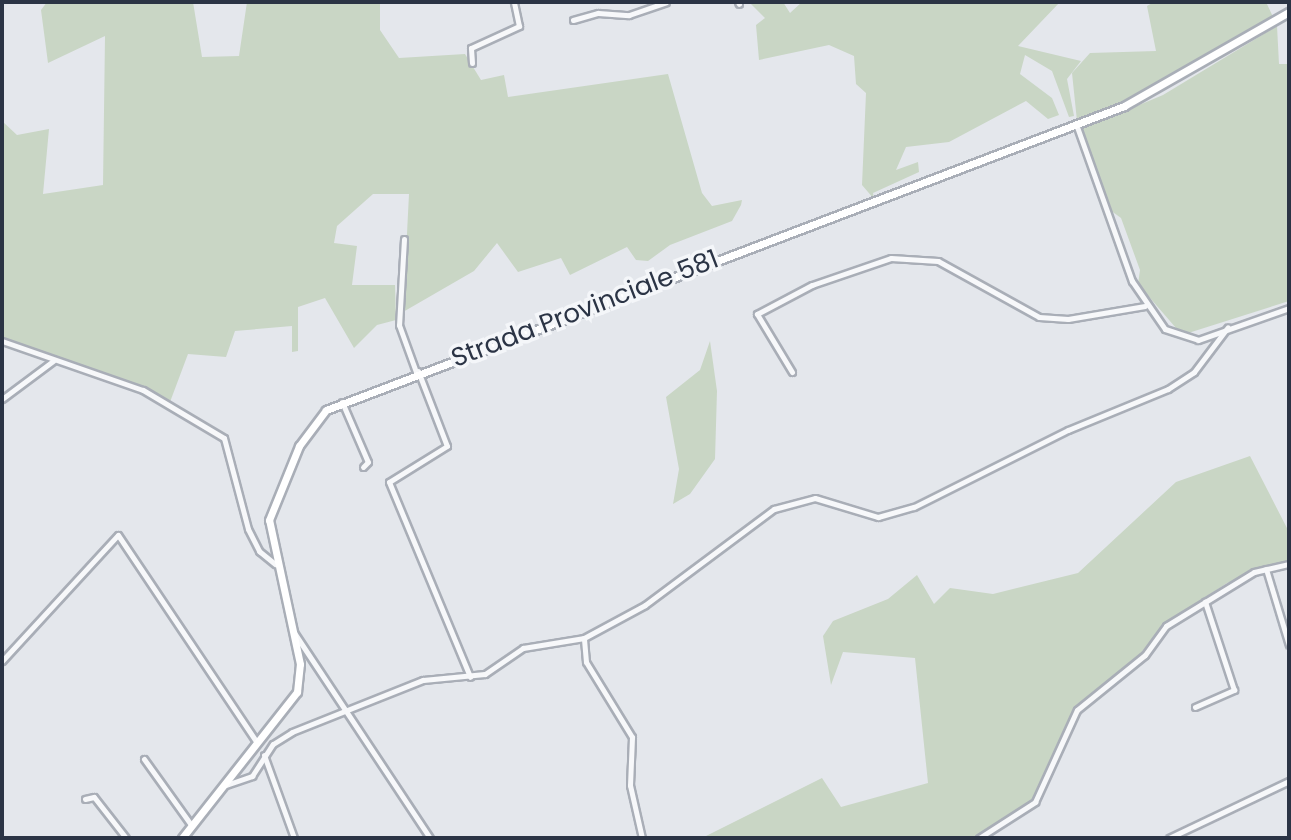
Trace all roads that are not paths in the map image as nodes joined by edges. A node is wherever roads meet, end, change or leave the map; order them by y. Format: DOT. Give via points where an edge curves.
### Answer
graph roads {
  1 [pos="514,2"];
  2 [pos="666,2"];
  3 [pos="1289,12"];
  4 [pos="573,20"];
  5 [pos="472,63"];
  6 [pos="1076,124"];
  7 [pos="404,239"];
  8 [pos="1145,306"];
  9 [pos="1289,308"];
  10 [pos="1228,327"];
  11 [pos="2,341"];
  12 [pos="54,360"];
  13 [pos="417,371"];
  14 [pos="792,372"];
  15 [pos="2,399"];
  16 [pos="342,401"];
  17 [pos="363,467"];
  18 [pos="275,564"];
  19 [pos="1289,564"];
  20 [pos="1266,569"];
  21 [pos="1205,602"];
  22 [pos="293,631"];
  23 [pos="584,638"];
  24 [pos="1289,645"];
  25 [pos="2,661"];
  26 [pos="470,677"];
  27 [pos="1195,707"];
  28 [pos="350,712"];
  29 [pos="257,744"];
  30 [pos="264,754"];
  31 [pos="144,759"];
  32 [pos="1289,781"];
  33 [pos="226,785"];
  34 [pos="85,799"];
  35 [pos="192,826"];
  36 [pos="126,838"];
  37 [pos="182,838"];
  38 [pos="294,838"];
  39 [pos="430,838"];
  40 [pos="642,838"];
  41 [pos="979,838"];
  42 [pos="1169,838"];
  1 -- 5 [label="street" via="519,26 471,48"];
  2 -- 4 [label="street" via="629,15 598,13"];
  3 -- 6 [label="main road, Strada Provinciale 581" via="1172,83"];
  6 -- 8 [label="street"];
  6 -- 13 [label="main road, Strada Provinciale 581"];
  7 -- 13 [label="street" via="399,325"];
  8 -- 10 [label="street" via="1184,339 1198,340"];
  8 -- 14 [label="street" via="1060,320 1039,317 938,261 891,258 812,285 757,314"];
  9 -- 10 [label="street"];
  10 -- 23 [label="street" via="1194,372 1168,389 1013,456 914,507 878,517 815,498 774,509 645,605"];
  11 -- 12 [label="street"];
  12 -- 15 [label="street"];
  12 -- 18 [label="street" via="182,408 224,438 248,529"];
  13 -- 16 [label="main road, Strada Provinciale 581"];
  13 -- 26 [label="street" via="447,446 389,482"];
  16 -- 17 [label="street" via="368,462"];
  16 -- 18 [label="main road, Strada Provinciale 581" via="310,427 276,496 269,520"];
  18 -- 22 [label="main road, Strada Provinciale 581"];
  19 -- 20 [label="street"];
  20 -- 21 [label="street"];
  20 -- 24 [label="street"];
  21 -- 27 [label="street" via="1234,690"];
  21 -- 41 [label="street" via="1166,626 1145,655 1097,689 1077,710 1035,802"];
  22 -- 28 [label="street"];
  22 -- 29 [label="main road, Strada Provinciale 581" via="300,664 297,692"];
  23 -- 26 [label="street" via="522,648 489,672"];
  23 -- 40 [label="street" via="586,662 632,737 630,785"];
  25 -- 29 [label="street" via="118,535"];
  26 -- 28 [label="street" via="423,680"];
  28 -- 30 [label="street" via="284,736"];
  28 -- 39 [label="street"];
  29 -- 33 [label="main road, Strada Provinciale 581"];
  30 -- 33 [label="street" via="252,776"];
  30 -- 38 [label="street"];
  31 -- 35 [label="street"];
  32 -- 42 [label="street"];
  33 -- 35 [label="main road, Strada Provinciale 581"];
  34 -- 36 [label="street" via="94,797"];
  35 -- 37 [label="main road, Strada Provinciale 581"];
}
